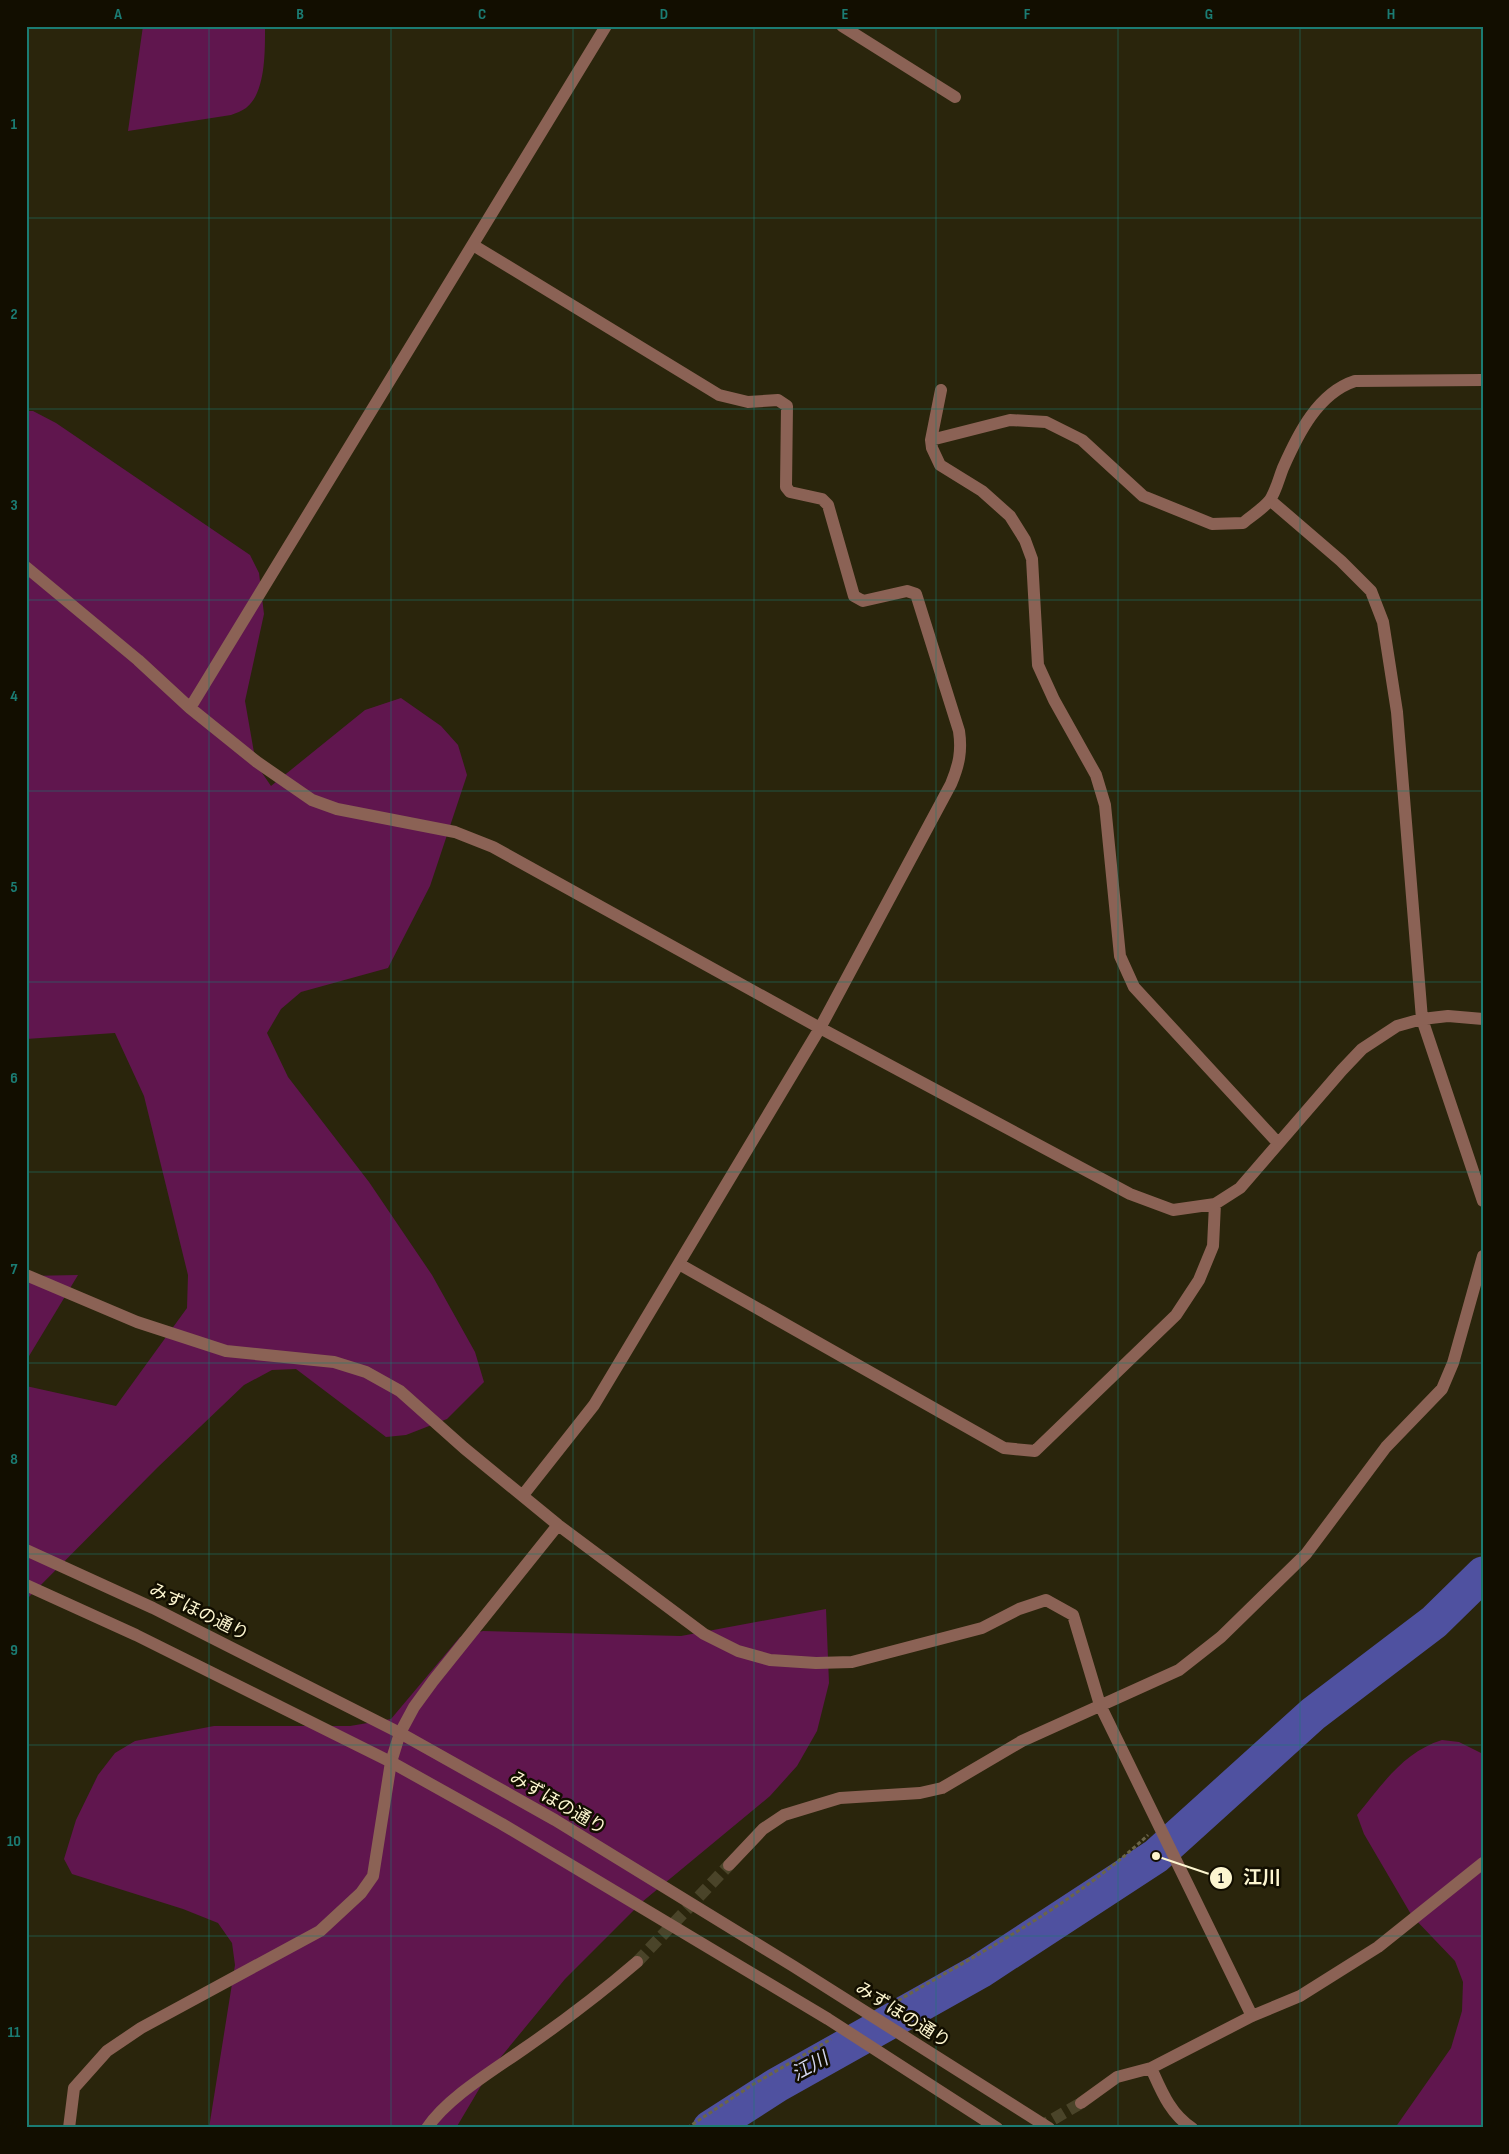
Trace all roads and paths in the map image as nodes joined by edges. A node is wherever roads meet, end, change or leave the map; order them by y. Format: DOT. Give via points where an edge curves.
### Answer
graph roads {
  1 [pos="606,26"];
  2 [pos="842,26"];
  3 [pos="955,97"];
  4 [pos="473,245"];
  5 [pos="1483,380"];
  6 [pos="941,390"];
  7 [pos="931,440"];
  8 [pos="1270,500"];
  9 [pos="26,567"];
  10 [pos="190,708"];
  11 [pos="1422,1019"];
  12 [pos="1483,1019"];
  13 [pos="820,1028"];
  14 [pos="1278,1143"];
  15 [pos="1483,1201"];
  16 [pos="1215,1204"];
  17 [pos="1483,1256"];
  18 [pos="679,1264"];
  19 [pos="26,1275"];
  20 [pos="523,1496"];
  21 [pos="558,1525"];
  22 [pos="26,1550"];
  23 [pos="26,1585"];
  24 [pos="1100,1706"];
  25 [pos="400,1733"];
  26 [pos="391,1762"];
  27 [pos="1158,1825"];
  28 [pos="1483,1863"];
  29 [pos="729,1865"];
  30 [pos="637,1962"];
  31 [pos="886,2007"];
  32 [pos="1252,2016"];
  33 [pos="836,2036"];
  34 [pos="1151,2068"];
  35 [pos="1082,2103"];
  36 [pos="69,2128"];
  37 [pos="427,2128"];
  38 [pos="688,2128"];
  39 [pos="997,2128"];
  40 [pos="1048,2128"];
  41 [pos="1192,2128"];
  1 -- 4 [label="street"];
  2 -- 3 [label="street"];
  4 -- 10 [label="street"];
  4 -- 13 [label="street" via="718,395 748,402 778,400 787,406 786,487 790,492 822,499 828,506 854,596 863,601 907,591 916,594 959,731 959,764 952,784"];
  5 -- 8 [label="street" via="1355,381 1342,385 1317,408 1292,448"];
  6 -- 7 [label="street"];
  7 -- 8 [label="street" via="1010,420 1046,422 1082,440 1142,496 1212,524 1243,523"];
  7 -- 14 [label="street" via="940,465 982,491 1010,516 1025,540 1032,559 1038,665 1096,775 1104,805 1120,956 1134,987"];
  8 -- 11 [label="street" via="1371,591 1383,622 1397,712"];
  9 -- 10 [label="street"];
  10 -- 13 [label="street" via="257,762 312,800 337,809 455,832 493,847"];
  11 -- 12 [label="street" via="1448,1016"];
  11 -- 14 [label="street" via="1398,1026 1362,1049"];
  11 -- 15 [label="street"];
  13 -- 16 [label="street" via="1130,1194 1173,1210"];
  13 -- 18 [label="street"];
  14 -- 16 [label="street" via="1240,1188"];
  16 -- 18 [label="street" via="1213,1246 1199,1280 1176,1315 1035,1451 1004,1448"];
  17 -- 24 [label="street" via="1453,1363 1442,1389 1386,1447 1306,1554 1221,1637 1179,1670"];
  18 -- 20 [label="street" via="594,1405"];
  19 -- 20 [label="street" via="137,1322 226,1351 334,1362 366,1372 400,1391"];
  20 -- 21 [label="street"];
  21 -- 24 [label="street" via="704,1634 738,1651 770,1660 852,1662 982,1628 1019,1609 1046,1600 1073,1615"];
  21 -- 25 [label="street" via="433,1681"];
  22 -- 25 [label="street, みずほの通り" via="153,1608"];
  23 -- 26 [label="street" via="136,1635"];
  24 -- 27 [label="street"];
  24 -- 29 [label="street" via="1022,1741 942,1788 920,1793 840,1798 784,1815 763,1829"];
  25 -- 26 [label="street"];
  25 -- 40 [label="street, みずほの通り" via="554,1820"];
  26 -- 36 [label="street" via="373,1876 361,1893 320,1930 141,2028 107,2051 74,2088"];
  26 -- 39 [label="street" via="519,1834 828,2019"];
  27 -- 31 [label="path" via="1120,1861 1016,1933"];
  27 -- 32 [label="street"];
  28 -- 32 [label="street" via="1378,1947 1300,1996"];
  30 -- 37 [label="street" via="587,2004 473,2085 434,2118"];
  32 -- 34 [label="street"];
  33 -- 38 [label="path" via="752,2085"];
  34 -- 35 [label="street" via="1117,2077"];
  34 -- 41 [label="street" via="1167,2103"];
}
